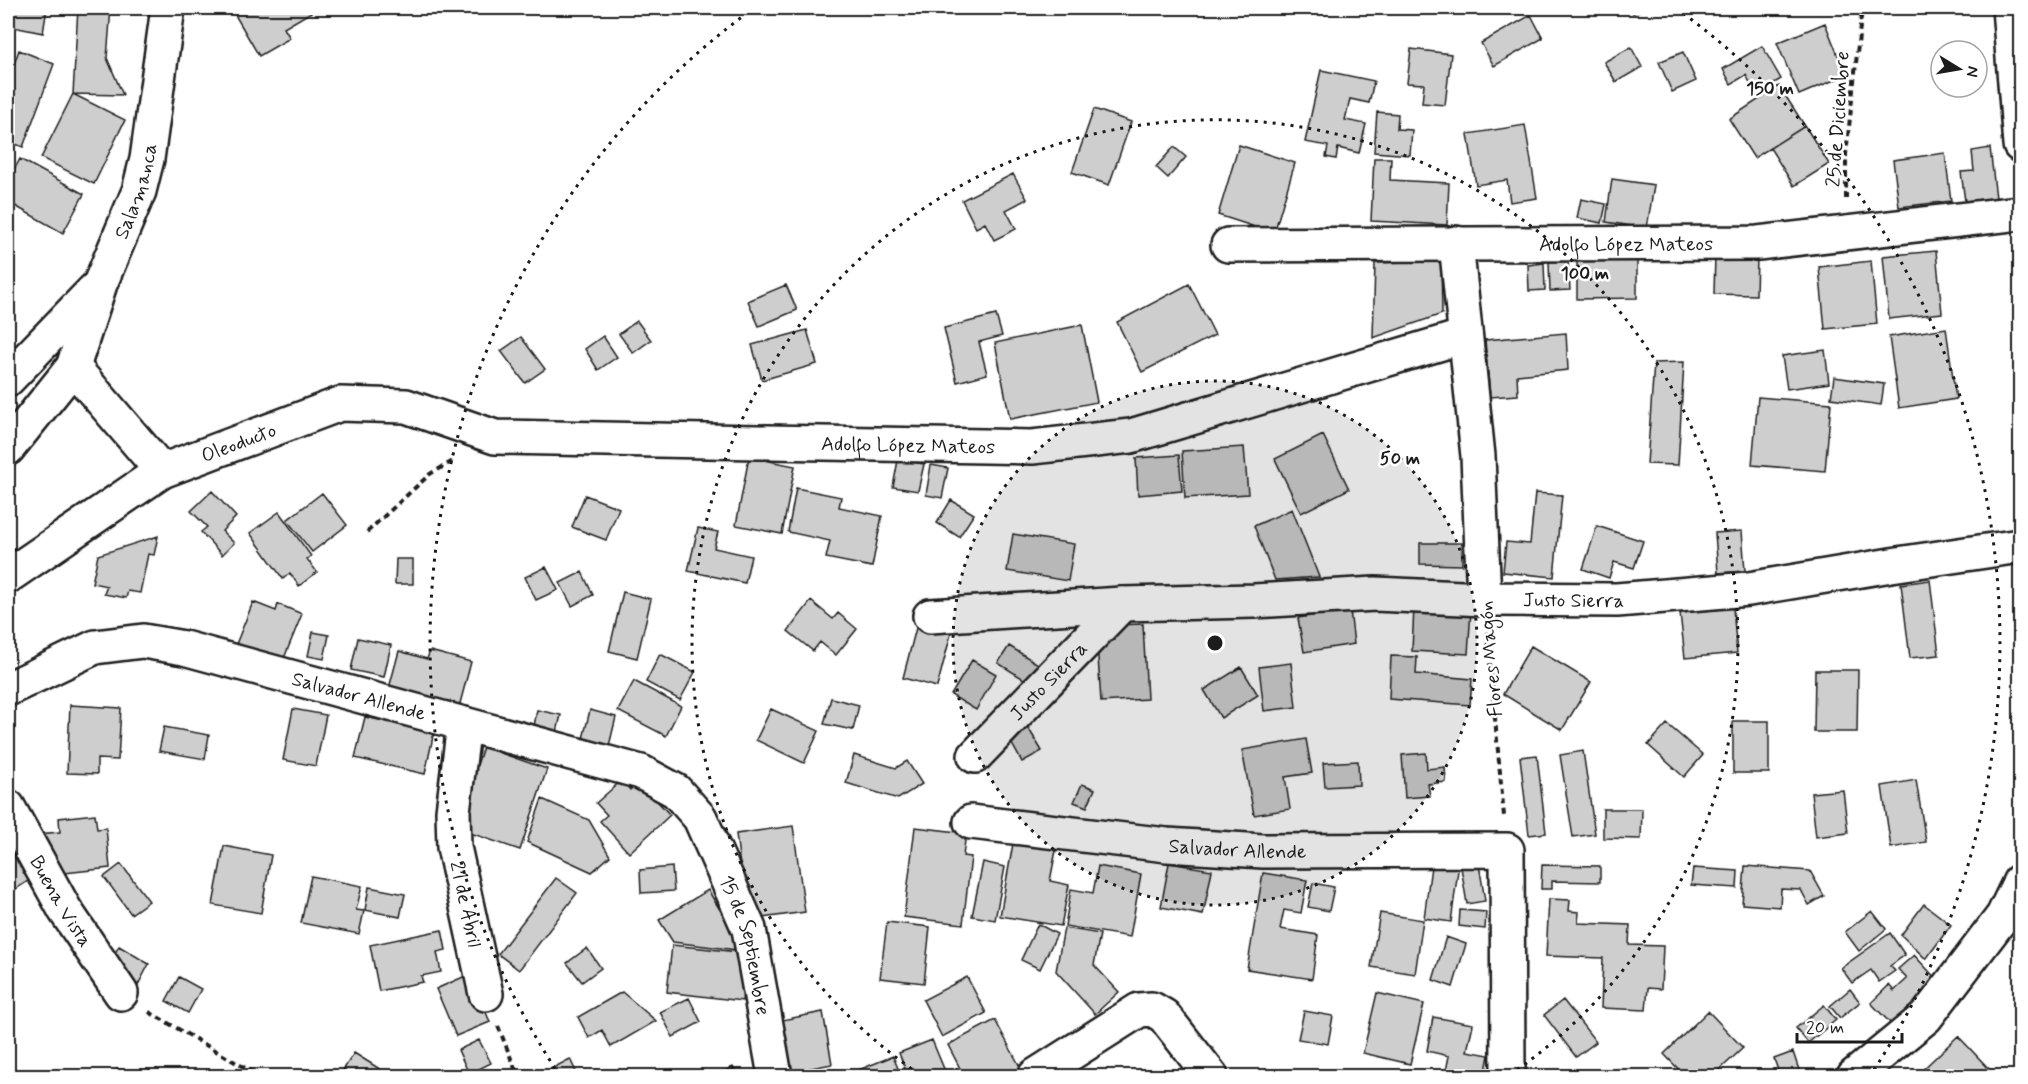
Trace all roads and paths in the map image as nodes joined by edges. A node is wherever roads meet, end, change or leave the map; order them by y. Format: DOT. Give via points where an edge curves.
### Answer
graph roads {
  1 [pos="168,8"];
  2 [pos="1862,8"];
  3 [pos="2009,8"];
  4 [pos="2020,145"];
  5 [pos="2020,213"];
  6 [pos="1846,233"];
  7 [pos="1456,243"];
  8 [pos="1228,245"];
  9 [pos="100,284"];
  10 [pos="1465,336"];
  11 [pos="73,367"];
  12 [pos="8,379"];
  13 [pos="495,437"];
  14 [pos="8,448"];
  15 [pos="162,471"];
  16 [pos="367,532"];
  17 [pos="2020,546"];
  18 [pos="8,576"];
  19 [pos="1484,599"];
  20 [pos="1122,604"];
  21 [pos="930,616"];
  22 [pos="8,689"];
  23 [pos="464,724"];
  24 [pos="975,756"];
  25 [pos="8,807"];
  26 [pos="700,818"];
  27 [pos="971,822"];
  28 [pos="1507,850"];
  29 [pos="2020,881"];
  30 [pos="121,993"];
  31 [pos="486,994"];
  32 [pos="259,1077"];
  33 [pos="518,1077"];
  34 [pos="775,1077"];
  35 [pos="1035,1077"];
  36 [pos="1211,1077"];
  37 [pos="1508,1077"];
  38 [pos="1854,1077"];
  1 -- 9 [label="street, Salamanca" via="147,159"];
  2 -- 6 [label="path, 25 de Diciembre" via="1846,154"];
  3 -- 4 [label="street"];
  5 -- 6 [label="street, Adolfo López Mateos"];
  6 -- 7 [label="street, Adolfo López Mateos" via="1758,243"];
  7 -- 8 [label="street, Adolfo López Mateos"];
  7 -- 10 [label="street, Flores Magón"];
  9 -- 11 [label="street, Salamanca"];
  9 -- 12 [label="street"];
  10 -- 13 [label="street, Adolfo López Mateos" via="1131,436 1032,447"];
  10 -- 19 [label="street, Flores Magón" via="1478,456"];
  11 -- 14 [label="street"];
  11 -- 15 [label="street"];
  13 -- 15 [label="street, Oleoducto" via="406,406 340,404"];
  13 -- 16 [label="path" via="430,474"];
  15 -- 18 [label="street, Oleoducto"];
  17 -- 19 [label="street, Justo Sierra" via="1749,589 1617,600"];
  19 -- 20 [label="street, Justo Sierra" via="1375,594"];
  19 -- 28 [label="path, Flores Magón"];
  20 -- 21 [label="street, Justo Sierra"];
  20 -- 24 [label="street, Justo Sierra"];
  22 -- 23 [label="street, Salvador Allende" via="95,647 143,641 184,648"];
  23 -- 26 [label="street, Salvador Allende" via="641,772 676,791"];
  23 -- 31 [label="street, 21 de Abril" via="453,811 454,847"];
  25 -- 30 [label="street, Buena Vista" via="65,910"];
  26 -- 34 [label="street, 15 de Septiembre" via="749,928"];
  27 -- 28 [label="street, Salvador Allende" via="1263,851"];
  28 -- 37 [label="street"];
  29 -- 38 [label="street" via="2003,916 1926,1017"];
  30 -- 32 [label="path"];
  31 -- 33 [label="path"];
  35 -- 36 [label="street" via="1139,1010 1152,1009 1164,1016"];
}
